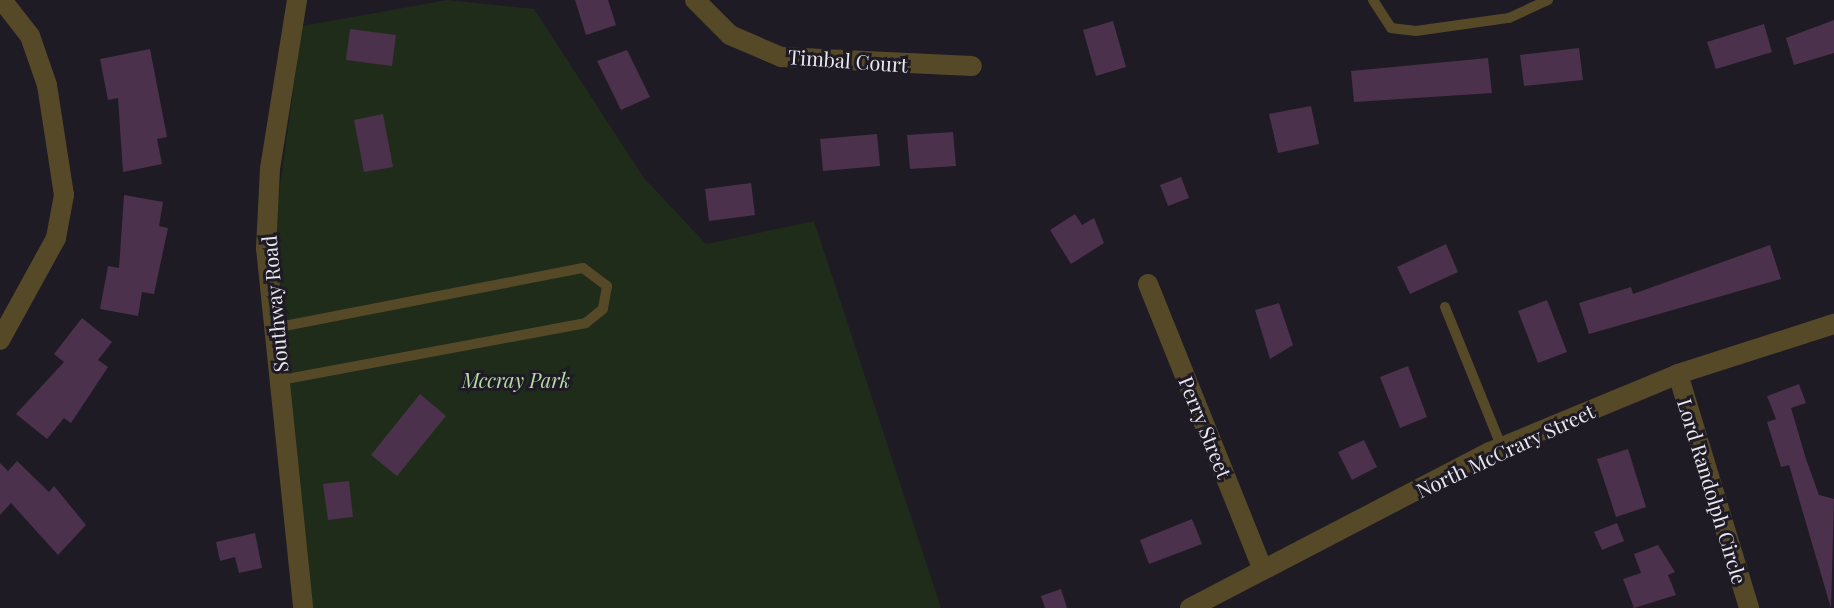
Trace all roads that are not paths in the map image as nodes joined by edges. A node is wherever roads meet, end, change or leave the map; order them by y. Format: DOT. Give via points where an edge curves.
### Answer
graph roads {
  1 [pos="2,0"];
  2 [pos="297,0"];
  3 [pos="695,0"];
  4 [pos="1373,0"];
  5 [pos="1548,0"];
  6 [pos="972,66"];
  7 [pos="1148,284"];
  8 [pos="1445,307"];
  9 [pos="1834,324"];
  10 [pos="274,328"];
  11 [pos="0,340"];
  12 [pos="1678,374"];
  13 [pos="280,380"];
  14 [pos="1502,448"];
  15 [pos="1263,570"];
  16 [pos="303,608"];
  17 [pos="1190,608"];
  18 [pos="1749,608"];
  1 -- 11 [label="street" via="30,36 47,85 64,195 56,238"];
  2 -- 10 [label="street, Southway Road" via="270,169 266,248"];
  3 -- 6 [label="street, Timbal Court" via="730,35 781,57"];
  4 -- 5 [label="lane" via="1391,28 1416,31 1509,18"];
  7 -- 15 [label="street, Perry Street"];
  8 -- 14 [label="lane"];
  9 -- 12 [label="street, North McCrary Street"];
  10 -- 13 [label="street, Southway Road"];
  10 -- 13 [label="lane" via="583,268 607,286 603,309 586,323"];
  12 -- 14 [label="street, North McCrary Street"];
  12 -- 18 [label="street, Lord Randolph Circle"];
  13 -- 16 [label="street, Southway Road"];
  14 -- 15 [label="street, North McCrary Street"];
  15 -- 17 [label="street, North McCrary Street"];
}
